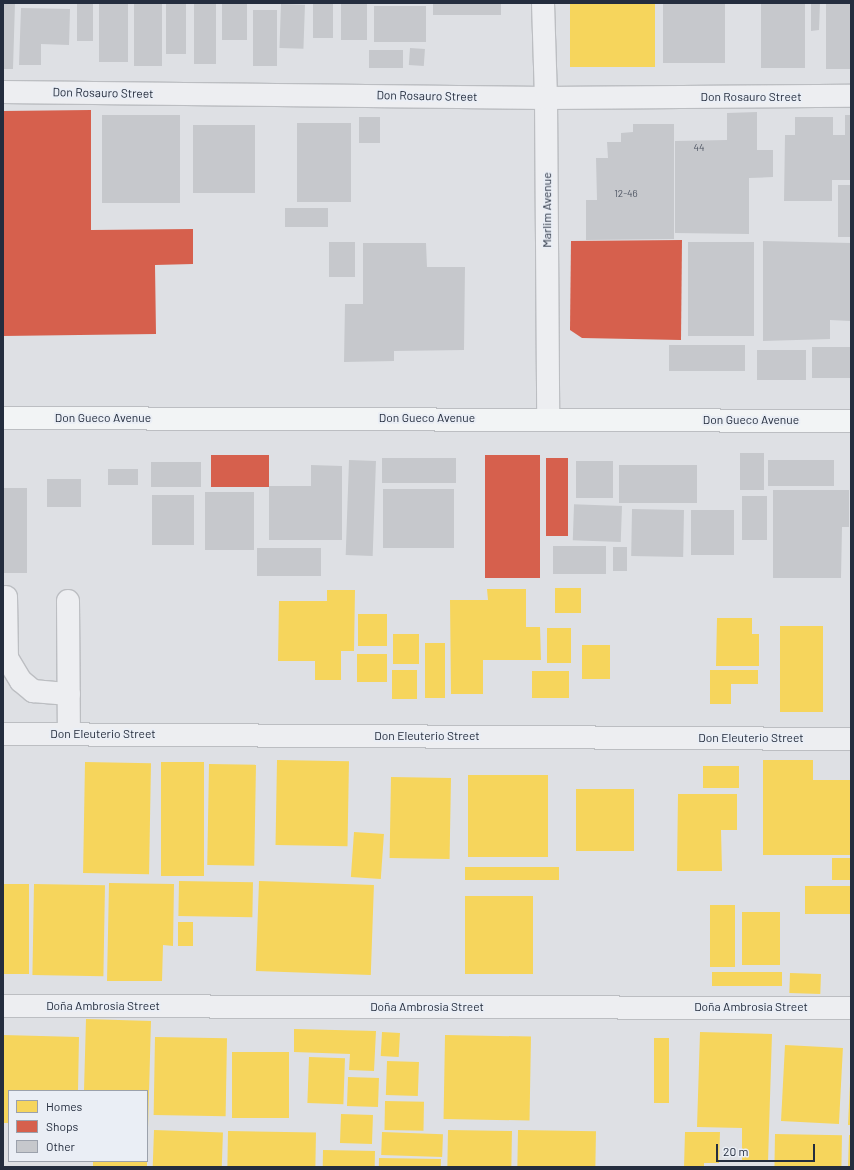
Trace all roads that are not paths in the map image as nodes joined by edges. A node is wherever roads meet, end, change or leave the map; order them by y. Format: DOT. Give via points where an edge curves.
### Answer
graph roads {
  1 [pos="543,3"];
  2 [pos="3,92"];
  3 [pos="851,96"];
  4 [pos="546,98"];
  5 [pos="3,418"];
  6 [pos="548,418"];
  7 [pos="851,420"];
  8 [pos="6,597"];
  9 [pos="68,602"];
  10 [pos="69,694"];
  11 [pos="3,734"];
  12 [pos="69,734"];
  13 [pos="851,739"];
  14 [pos="3,1006"];
  15 [pos="851,1008"];
  1 -- 4 [label="street, Marlim Avenue"];
  2 -- 4 [label="street, Don Rosauro Street"];
  3 -- 4 [label="street, Don Rosauro Street"];
  4 -- 6 [label="street, Marlim Avenue"];
  5 -- 6 [label="main road, Don Gueco Avenue"];
  6 -- 7 [label="main road, Don Gueco Avenue"];
  8 -- 10 [label="street" via="7,658 21,680 33,691"];
  9 -- 10 [label="street"];
  10 -- 12 [label="street"];
  11 -- 12 [label="street, Don Eleuterio Street"];
  12 -- 13 [label="street, Don Eleuterio Street"];
  14 -- 15 [label="street, Doña Ambrosia Street"];
}
